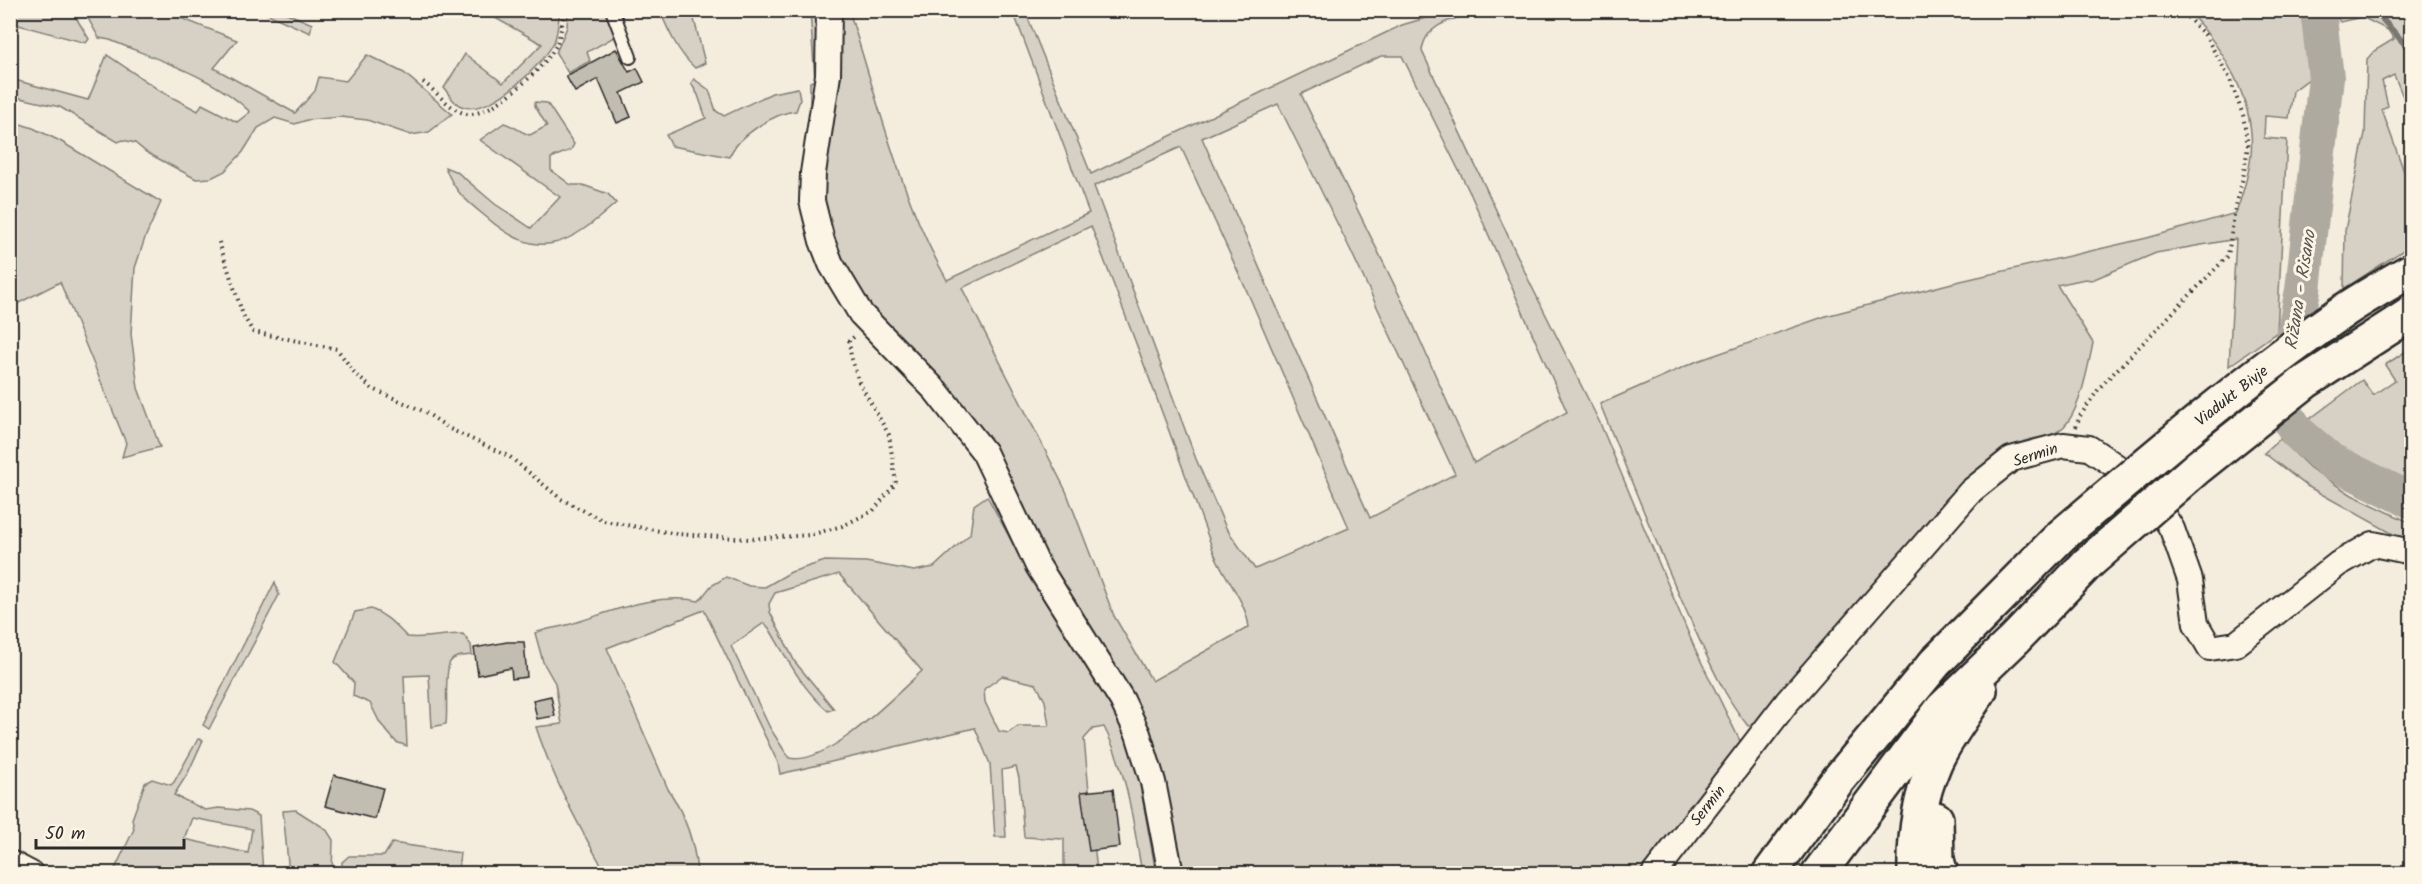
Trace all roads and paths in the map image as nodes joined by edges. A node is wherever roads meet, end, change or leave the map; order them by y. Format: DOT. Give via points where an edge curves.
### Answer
graph roads {
  1 [pos="565,10"];
  2 [pos="612,10"];
  3 [pos="829,10"];
  4 [pos="2180,10"];
  5 [pos="630,57"];
  6 [pos="423,82"];
  7 [pos="219,242"];
  8 [pos="2412,270"];
  9 [pos="2412,313"];
  10 [pos="869,322"];
  11 [pos="2071,446"];
  12 [pos="2412,552"];
  13 [pos="2015,639"];
  14 [pos="1982,687"];
  15 [pos="10,863"];
  16 [pos="31,873"];
  17 [pos="1171,873"];
  18 [pos="1654,873"];
  19 [pos="1769,873"];
  20 [pos="1818,873"];
  21 [pos="1915,873"];
  22 [pos="1941,873"];
  1 -- 6 [label="path" via="556,46 539,69 512,94 487,108 469,114 457,110"];
  2 -- 5 [label="lane"];
  3 -- 10 [label="street" via="828,75 812,201 831,264"];
  4 -- 11 [label="path" via="2205,35 2229,77 2243,115 2248,146 2228,256 2100,387 2080,416"];
  7 -- 10 [label="path" via="243,315 253,332 337,349 373,390 425,411 450,429 510,457 570,503 604,521 677,534 749,539 810,535 873,512 896,483 889,435 859,382 851,356 849,342"];
  8 -- 19 [label="highway, Viadukt Bivje, bridge" via="2347,309 2267,366 2062,536 1935,663 1838,780"];
  9 -- 13 [label="highway, bridge" via="2305,382 2198,467 2088,563"];
  10 -- 17 [label="street" via="936,391 984,452 1038,566 1122,700 1153,782"];
  11 -- 12 [label="street, Sermin" via="2089,448 2144,484 2172,529 2190,580 2196,624 2210,648 2236,644 2338,564 2373,544"];
  11 -- 18 [label="street, Sermin" via="2011,459 1971,491 1787,702"];
  13 -- 14 [label="highway"];
  13 -- 20 [label="highway" via="1942,709"];
  14 -- 21 [label="highway" via="1934,763 1920,807 1914,846"];
  14 -- 22 [label="highway" via="1941,783 1935,823"];
  15 -- 16 [label="street"];
}
